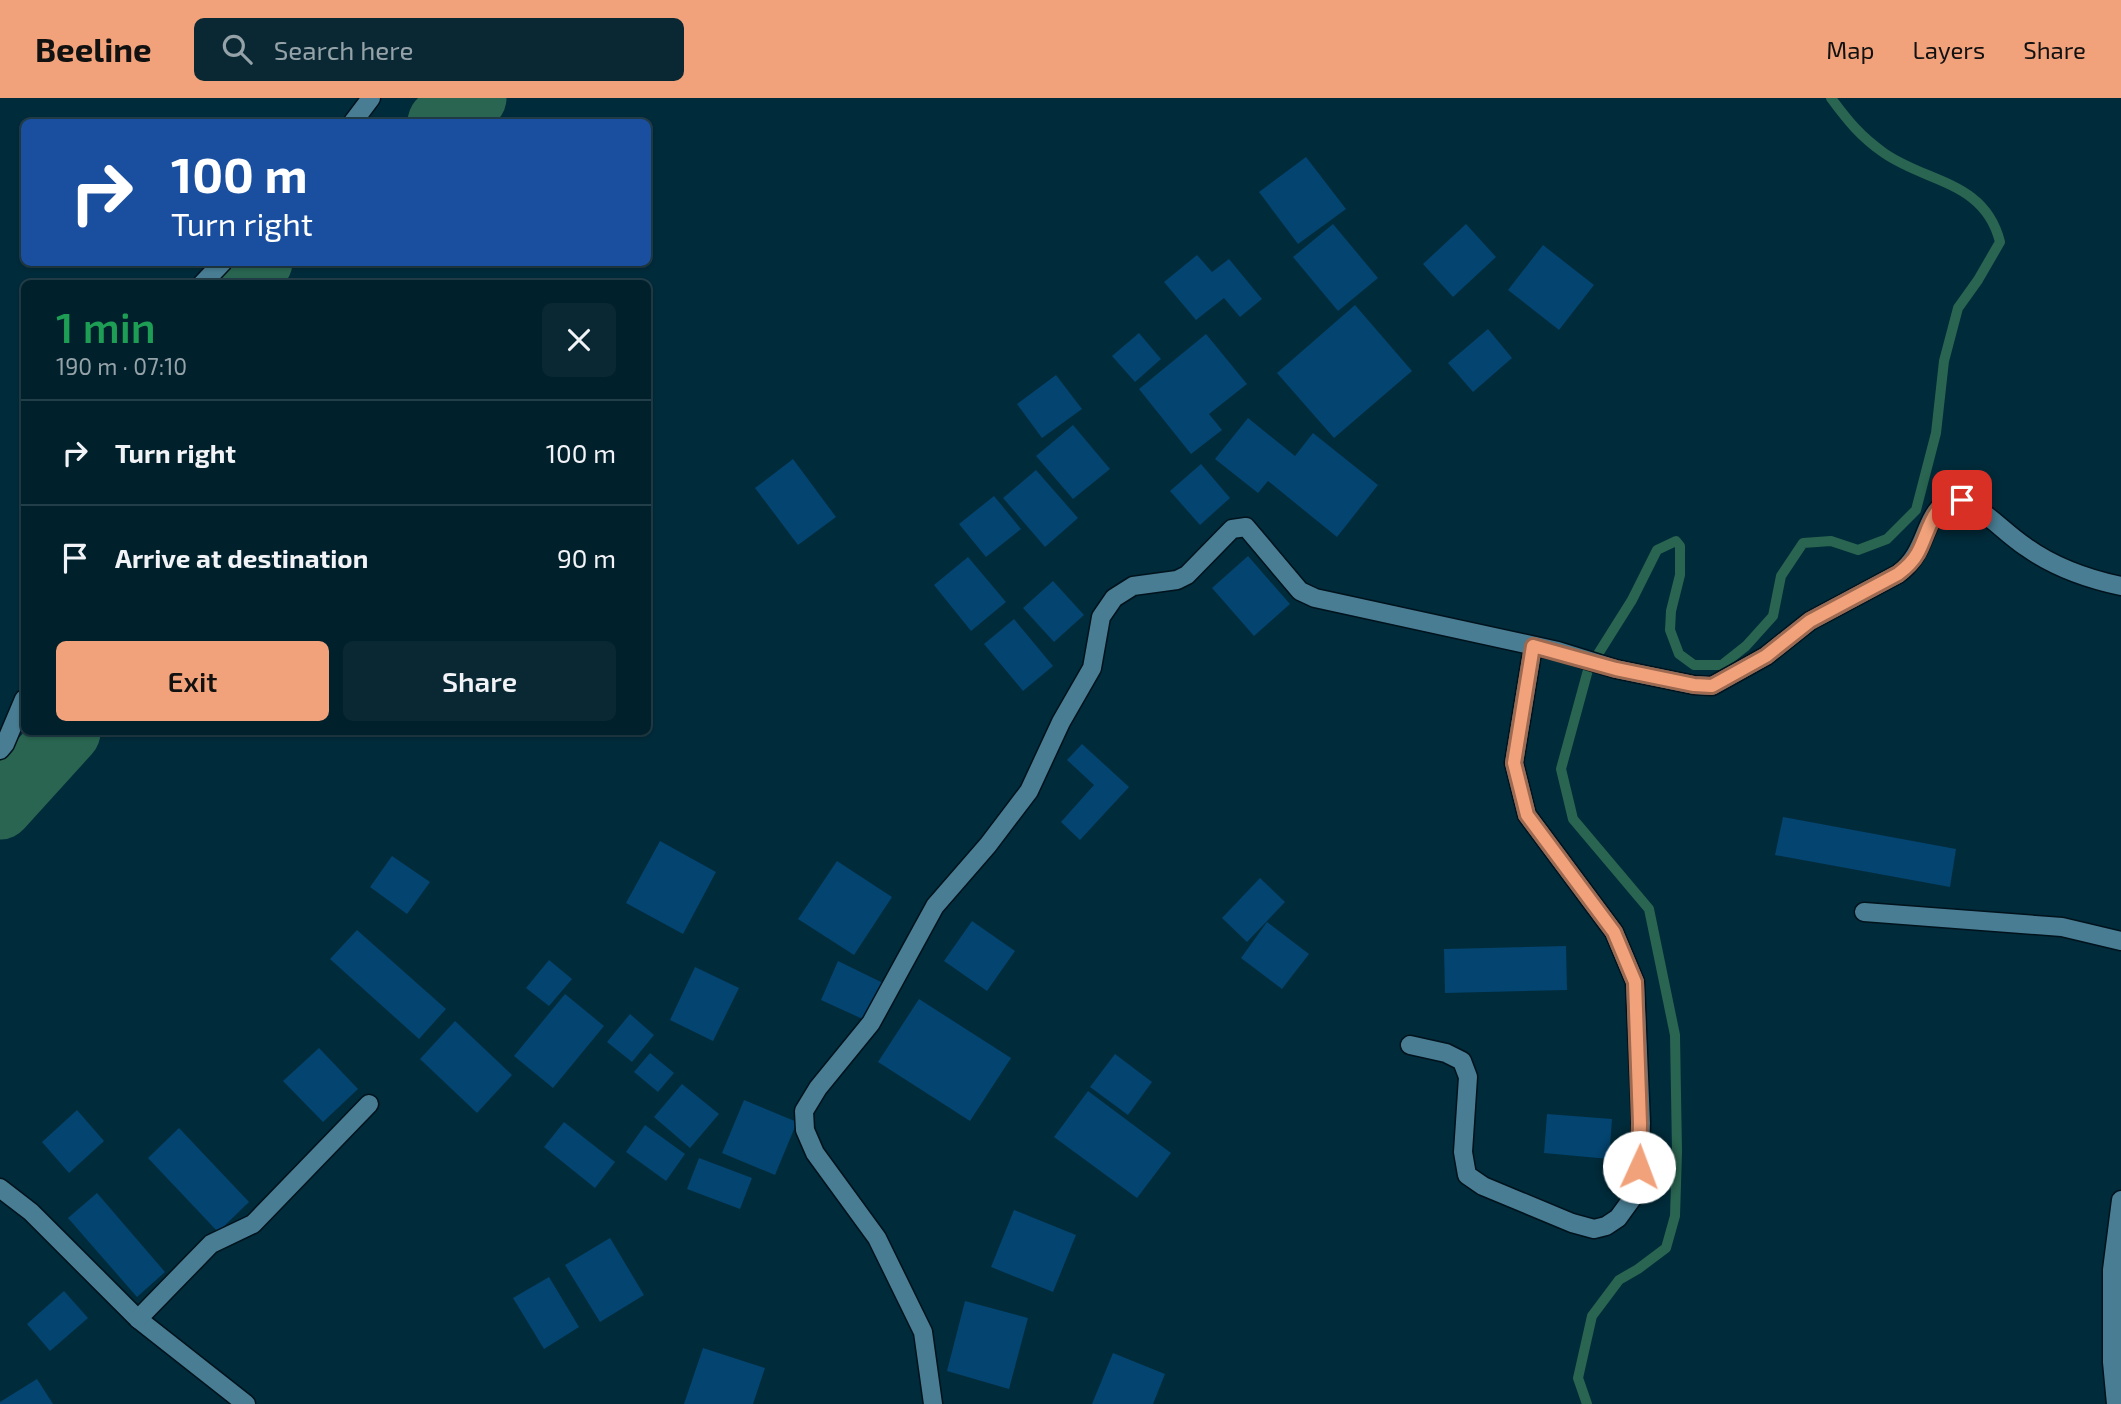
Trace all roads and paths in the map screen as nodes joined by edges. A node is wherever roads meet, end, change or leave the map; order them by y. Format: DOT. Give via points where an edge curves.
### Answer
graph roads {
  1 [pos="371,98"];
  2 [pos="355,119"];
  3 [pos="219,266"];
  4 [pos="206,280"];
  5 [pos="2121,586"];
  6 [pos="1533,646"];
  7 [pos="21,706"];
  8 [pos="0,750"];
  9 [pos="1864,912"];
  10 [pos="2121,941"];
  11 [pos="1410,1045"];
  12 [pos="369,1104"];
  13 [pos="0,1188"];
  14 [pos="2121,1200"];
  15 [pos="138,1319"];
  16 [pos="246,1404"];
  17 [pos="933,1404"];
  18 [pos="2116,1404"];
  1 -- 2 [label="street"];
  3 -- 4 [label="street"];
  5 -- 6 [label="street" via="2085,578 2027,548 1986,514 1952,499 1931,521 1909,566 1810,621 1766,656 1712,686 1616,669"];
  6 -- 11 [label="street" via="1514,763 1527,815 1614,932 1635,982 1639,1189 1618,1218 1594,1228 1572,1223 1467,1175 1463,1152 1468,1077 1462,1061"];
  6 -- 17 [label="street" via="1300,592 1246,527 1232,529 1187,575 1133,586 1114,598 1101,617 1092,668 1029,791 935,906 871,1023 804,1111 805,1130 815,1153 877,1238 923,1332"];
  7 -- 8 [label="street"];
  9 -- 10 [label="street" via="2062,927"];
  12 -- 15 [label="street" via="253,1224 211,1244"];
  13 -- 15 [label="street" via="31,1212"];
  14 -- 18 [label="street" via="2112,1270"];
  15 -- 16 [label="street"];
}
